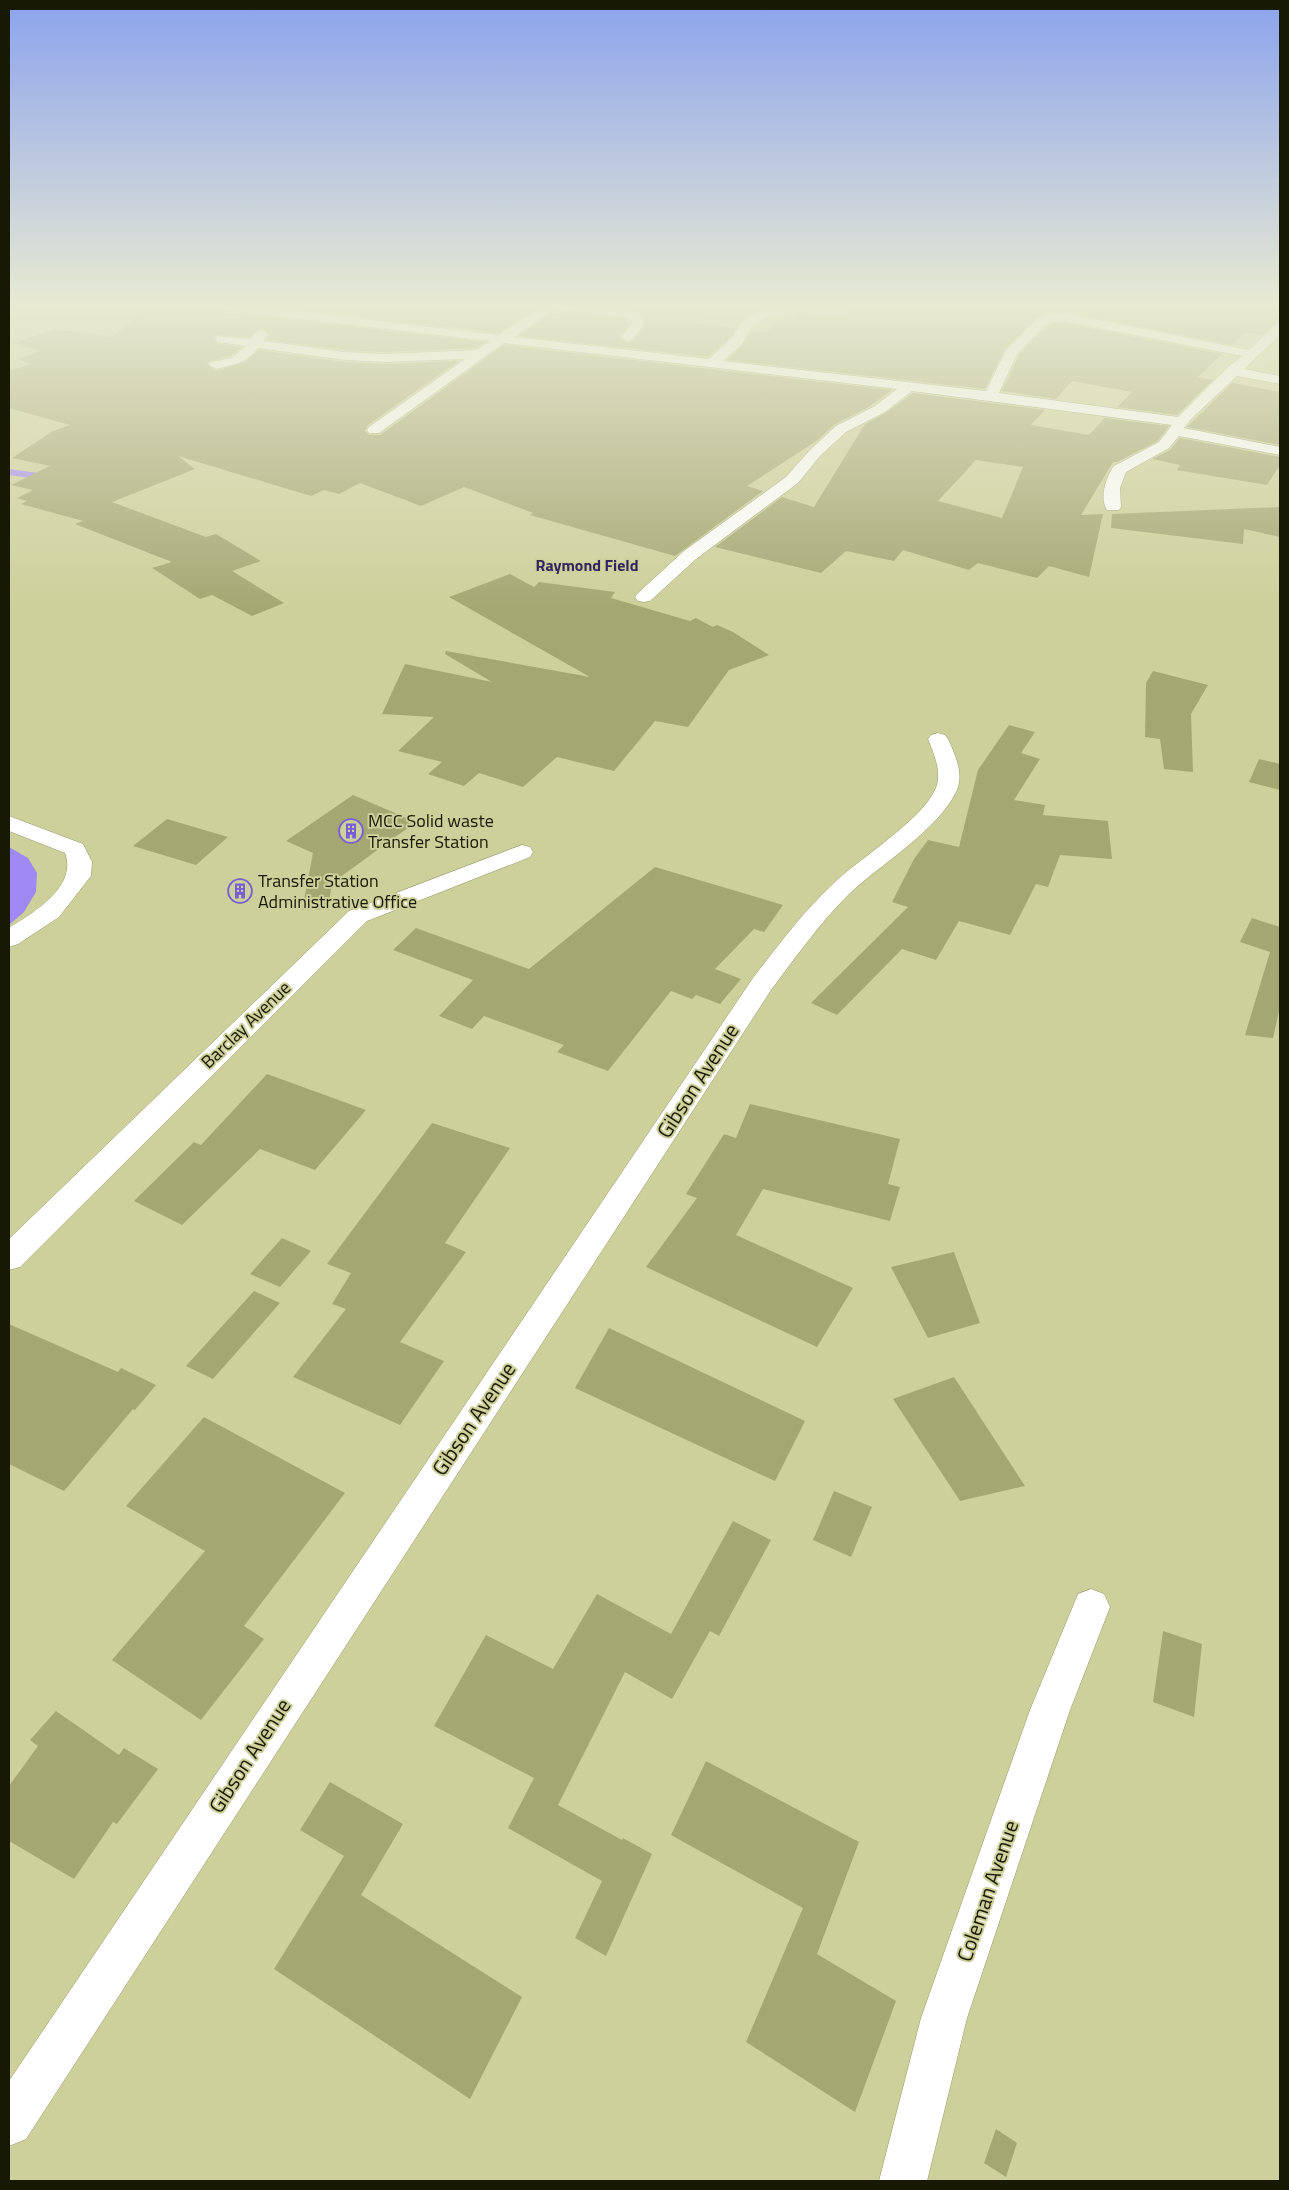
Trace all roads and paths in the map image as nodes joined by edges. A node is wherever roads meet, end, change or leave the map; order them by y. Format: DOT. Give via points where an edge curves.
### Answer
graph roads {
  1 [pos="410,404"];
  2 [pos="885,404"];
  3 [pos="1042,404"];
  4 [pos="1199,404"];
  5 [pos="1178,426"];
  6 [pos="374,430"];
  7 [pos="1280,451"];
  8 [pos="1113,507"];
  9 [pos="644,597"];
  10 [pos="938,739"];
  11 [pos="9,823"];
  12 [pos="522,852"];
  13 [pos="9,939"];
  14 [pos="9,1258"];
  15 [pos="1091,1606"];
  16 [pos="9,2122"];
  17 [pos="903,2181"];
  1 -- 6 [label="street"];
  2 -- 9 [label="street" via="841,429 792,480 690,556"];
  3 -- 5 [label="street"];
  4 -- 5 [label="street"];
  5 -- 7 [label="street"];
  5 -- 8 [label="street" via="1164,445 1119,469 1112,488"];
  10 -- 16 [label="street, Gibson Avenue" via="949,779 945,791 921,820 834,896 762,984"];
  11 -- 13 [label="street" via="75,849 80,862 79,876 51,912"];
  12 -- 14 [label="street, Barclay Avenue" via="358,916"];
  15 -- 17 [label="street, Coleman Avenue" via="1050,1710 944,2018"];
}
